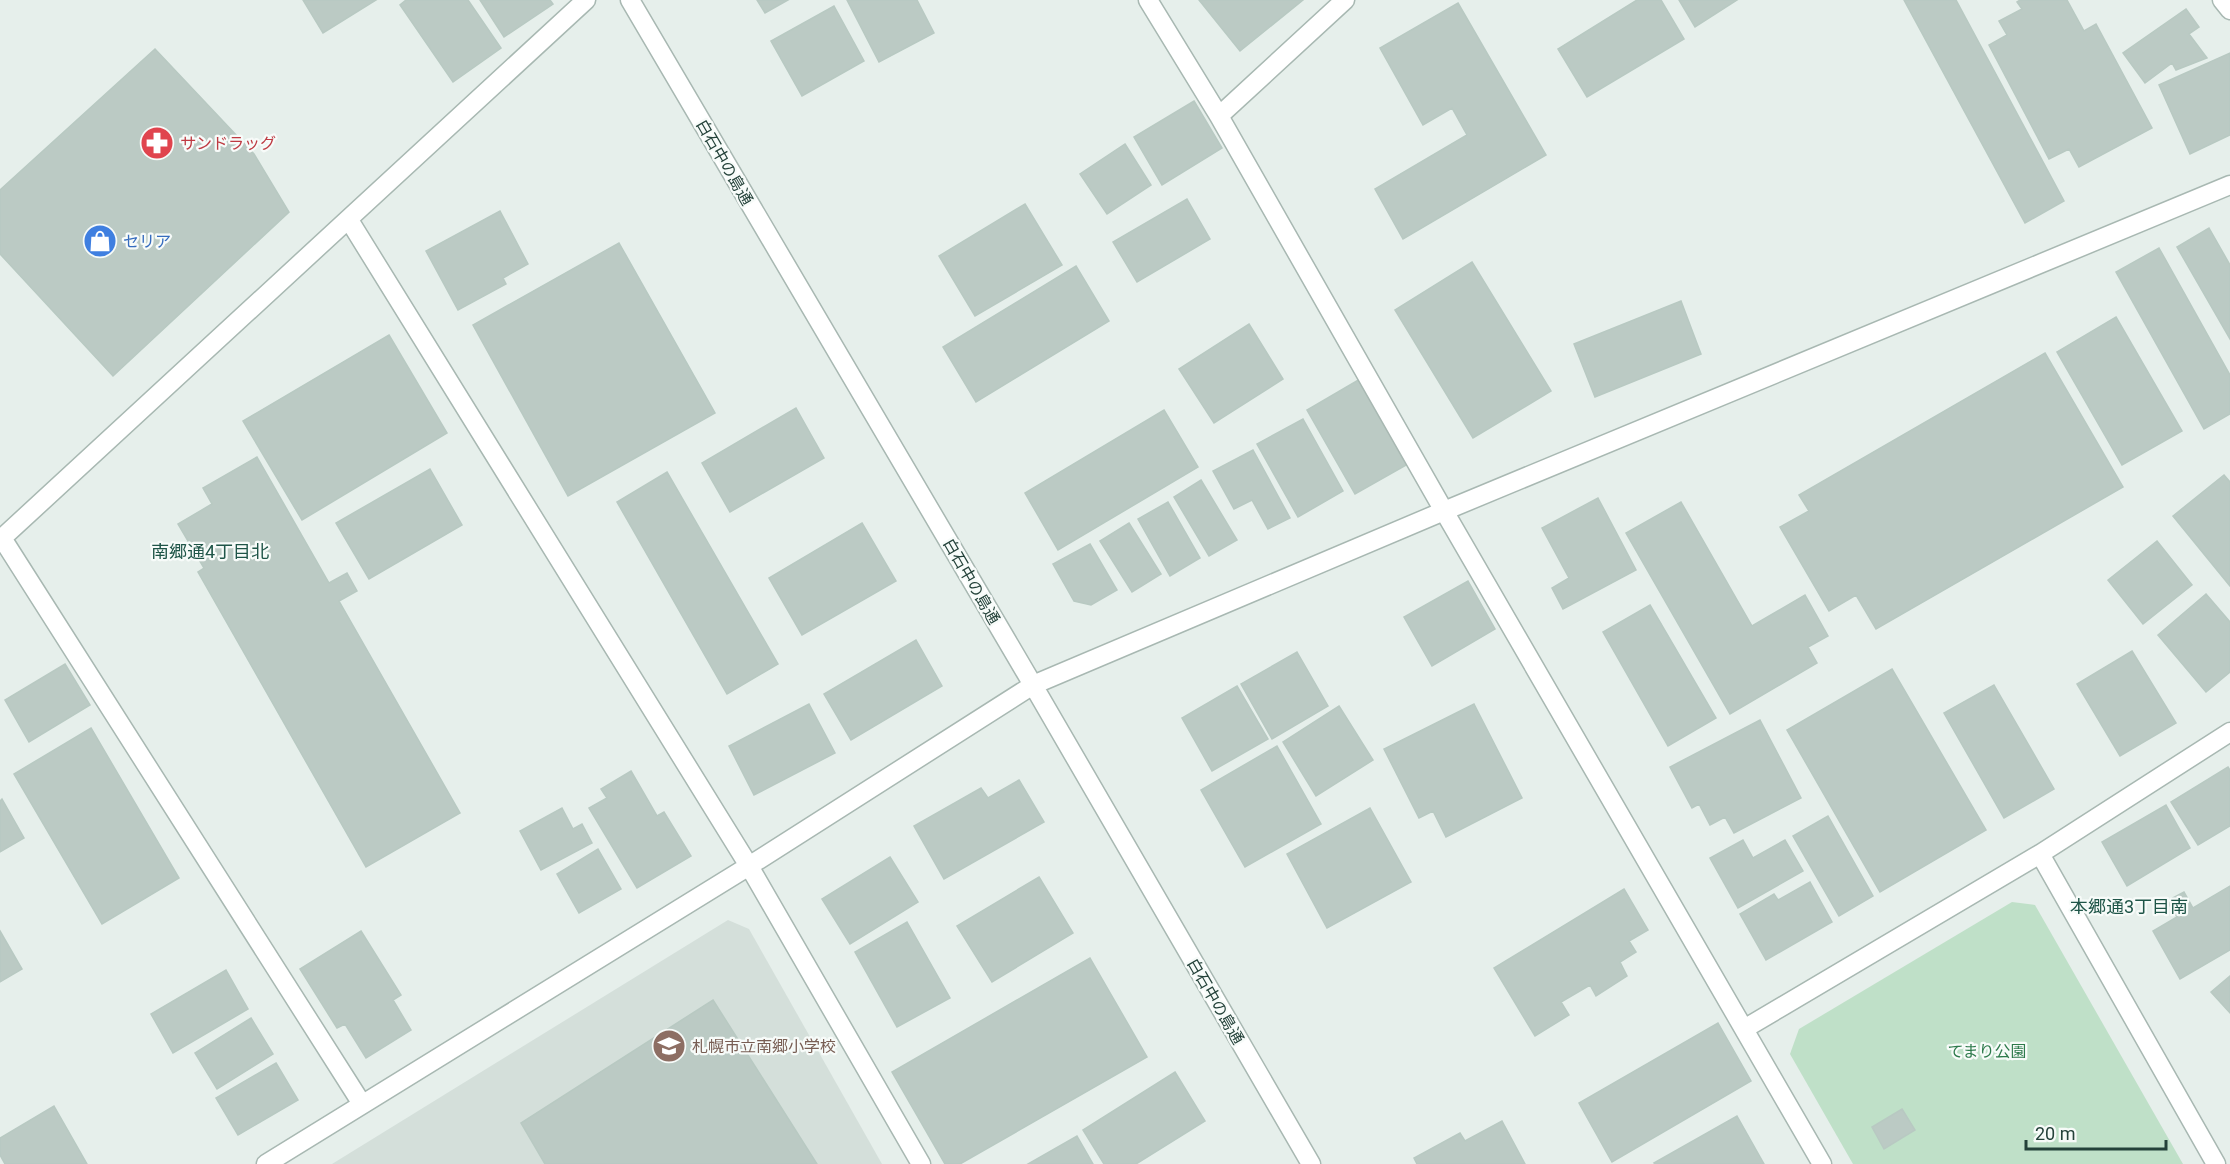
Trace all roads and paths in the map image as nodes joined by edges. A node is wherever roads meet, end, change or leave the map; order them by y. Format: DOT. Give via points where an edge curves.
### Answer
graph roads {
  1 [pos="586,0"];
  2 [pos="630,0"];
  3 [pos="1148,0"];
  4 [pos="1345,0"];
  5 [pos="2222,0"];
  6 [pos="2230,10"];
  7 [pos="1219,116"];
  8 [pos="2230,185"];
  9 [pos="349,220"];
  10 [pos="1444,511"];
  11 [pos="1,539"];
  12 [pos="1033,684"];
  13 [pos="2230,732"];
  14 [pos="2040,854"];
  15 [pos="749,866"];
  16 [pos="1744,1029"];
  17 [pos="362,1104"];
  18 [pos="266,1164"];
  19 [pos="921,1164"];
  20 [pos="1311,1164"];
  21 [pos="1822,1164"];
  22 [pos="2216,1164"];
  1 -- 9 [label="street"];
  2 -- 12 [label="street, 白石中の島通"];
  3 -- 7 [label="street"];
  4 -- 7 [label="street"];
  5 -- 6 [label="street"];
  7 -- 10 [label="street"];
  8 -- 10 [label="street"];
  9 -- 11 [label="street"];
  9 -- 15 [label="street"];
  10 -- 12 [label="street"];
  10 -- 16 [label="street"];
  11 -- 17 [label="street"];
  12 -- 15 [label="street"];
  12 -- 20 [label="street, 白石中の島通"];
  13 -- 14 [label="street"];
  14 -- 16 [label="street"];
  14 -- 22 [label="street"];
  15 -- 17 [label="street"];
  15 -- 19 [label="street"];
  16 -- 21 [label="street"];
  17 -- 18 [label="street"];
}
